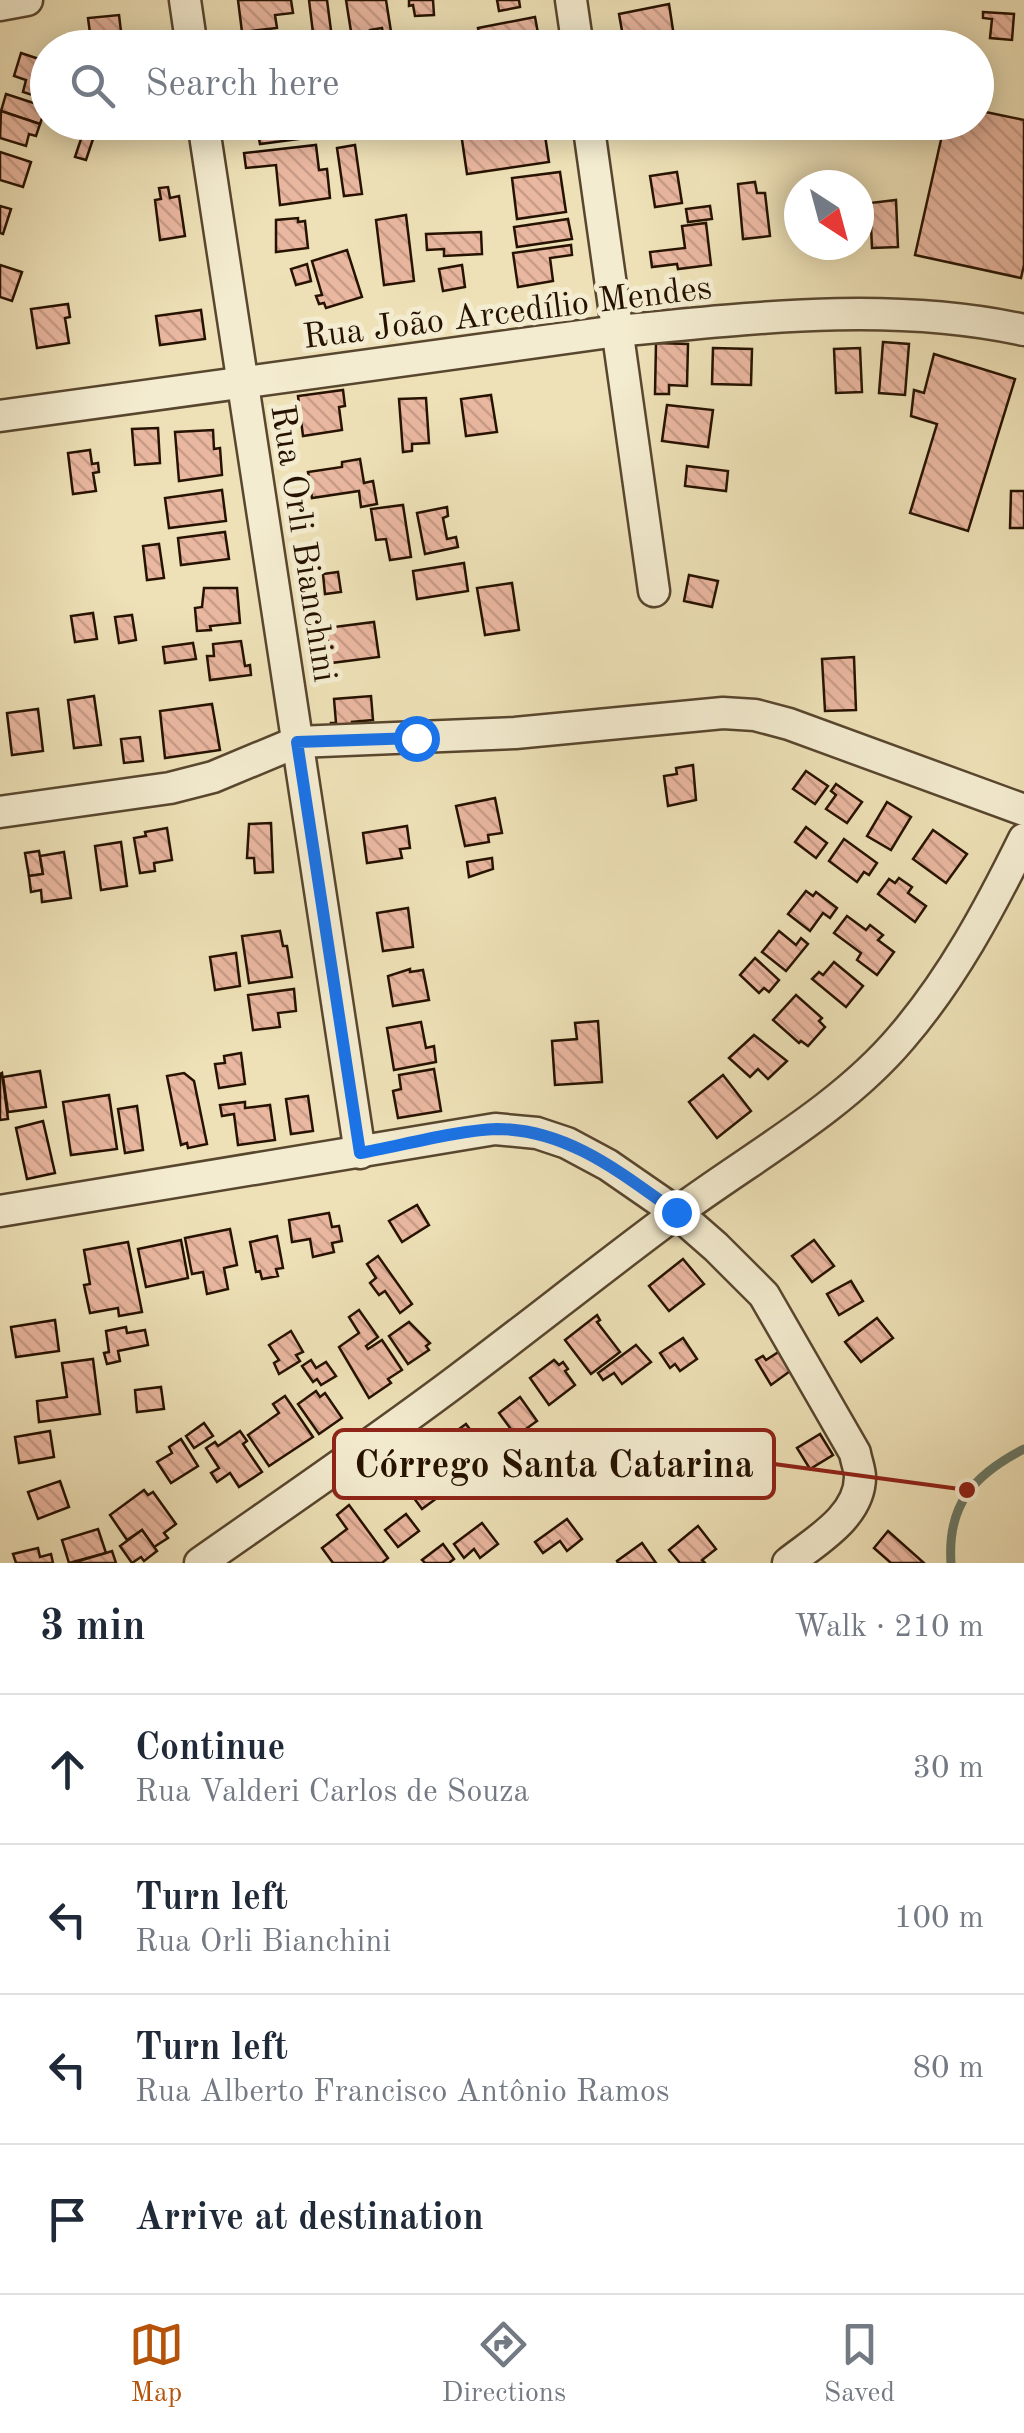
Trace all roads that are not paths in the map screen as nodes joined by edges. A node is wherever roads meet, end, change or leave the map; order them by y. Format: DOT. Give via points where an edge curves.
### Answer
graph roads {
  1 [pos="27,0"];
  2 [pos="185,0"];
  3 [pos="571,0"];
  4 [pos="0,5"];
  5 [pos="189,30"];
  6 [pos="575,30"];
  7 [pos="207,140"];
  8 [pos="591,140"];
  9 [pos="1024,330"];
  10 [pos="618,331"];
  11 [pos="243,382"];
  12 [pos="0,416"];
  13 [pos="654,591"];
  14 [pos="297,742"];
  15 [pos="1024,810"];
  16 [pos="0,812"];
  17 [pos="1024,839"];
  18 [pos="360,1153"];
  19 [pos="0,1211"];
  20 [pos="676,1212"];
  21 [pos="200,1563"];
  22 [pos="788,1563"];
  1 -- 4 [label="street"];
  2 -- 5 [label="street"];
  3 -- 6 [label="street"];
  7 -- 11 [label="street, Rua Orli Bianchini"];
  8 -- 10 [label="street"];
  9 -- 10 [label="street, Rua João Arcedílio Mendes" via="895,312"];
  10 -- 11 [label="street, Rua João Arcedílio Mendes"];
  10 -- 13 [label="street"];
  11 -- 12 [label="street, Rua João Arcedílio Mendes"];
  11 -- 14 [label="street, Rua Orli Bianchini"];
  14 -- 15 [label="street" via="755,715"];
  14 -- 16 [label="street" via="213,778"];
  14 -- 18 [label="street, Rua Orli Bianchini"];
  17 -- 20 [label="street" via="971,939 901,1039 800,1126"];
  18 -- 19 [label="street"];
  18 -- 20 [label="street" via="495,1129 538,1133 608,1164"];
  20 -- 21 [label="street" via="377,1440"];
  20 -- 22 [label="street" via="764,1295 855,1453 860,1478 854,1501 840,1522"];
}
